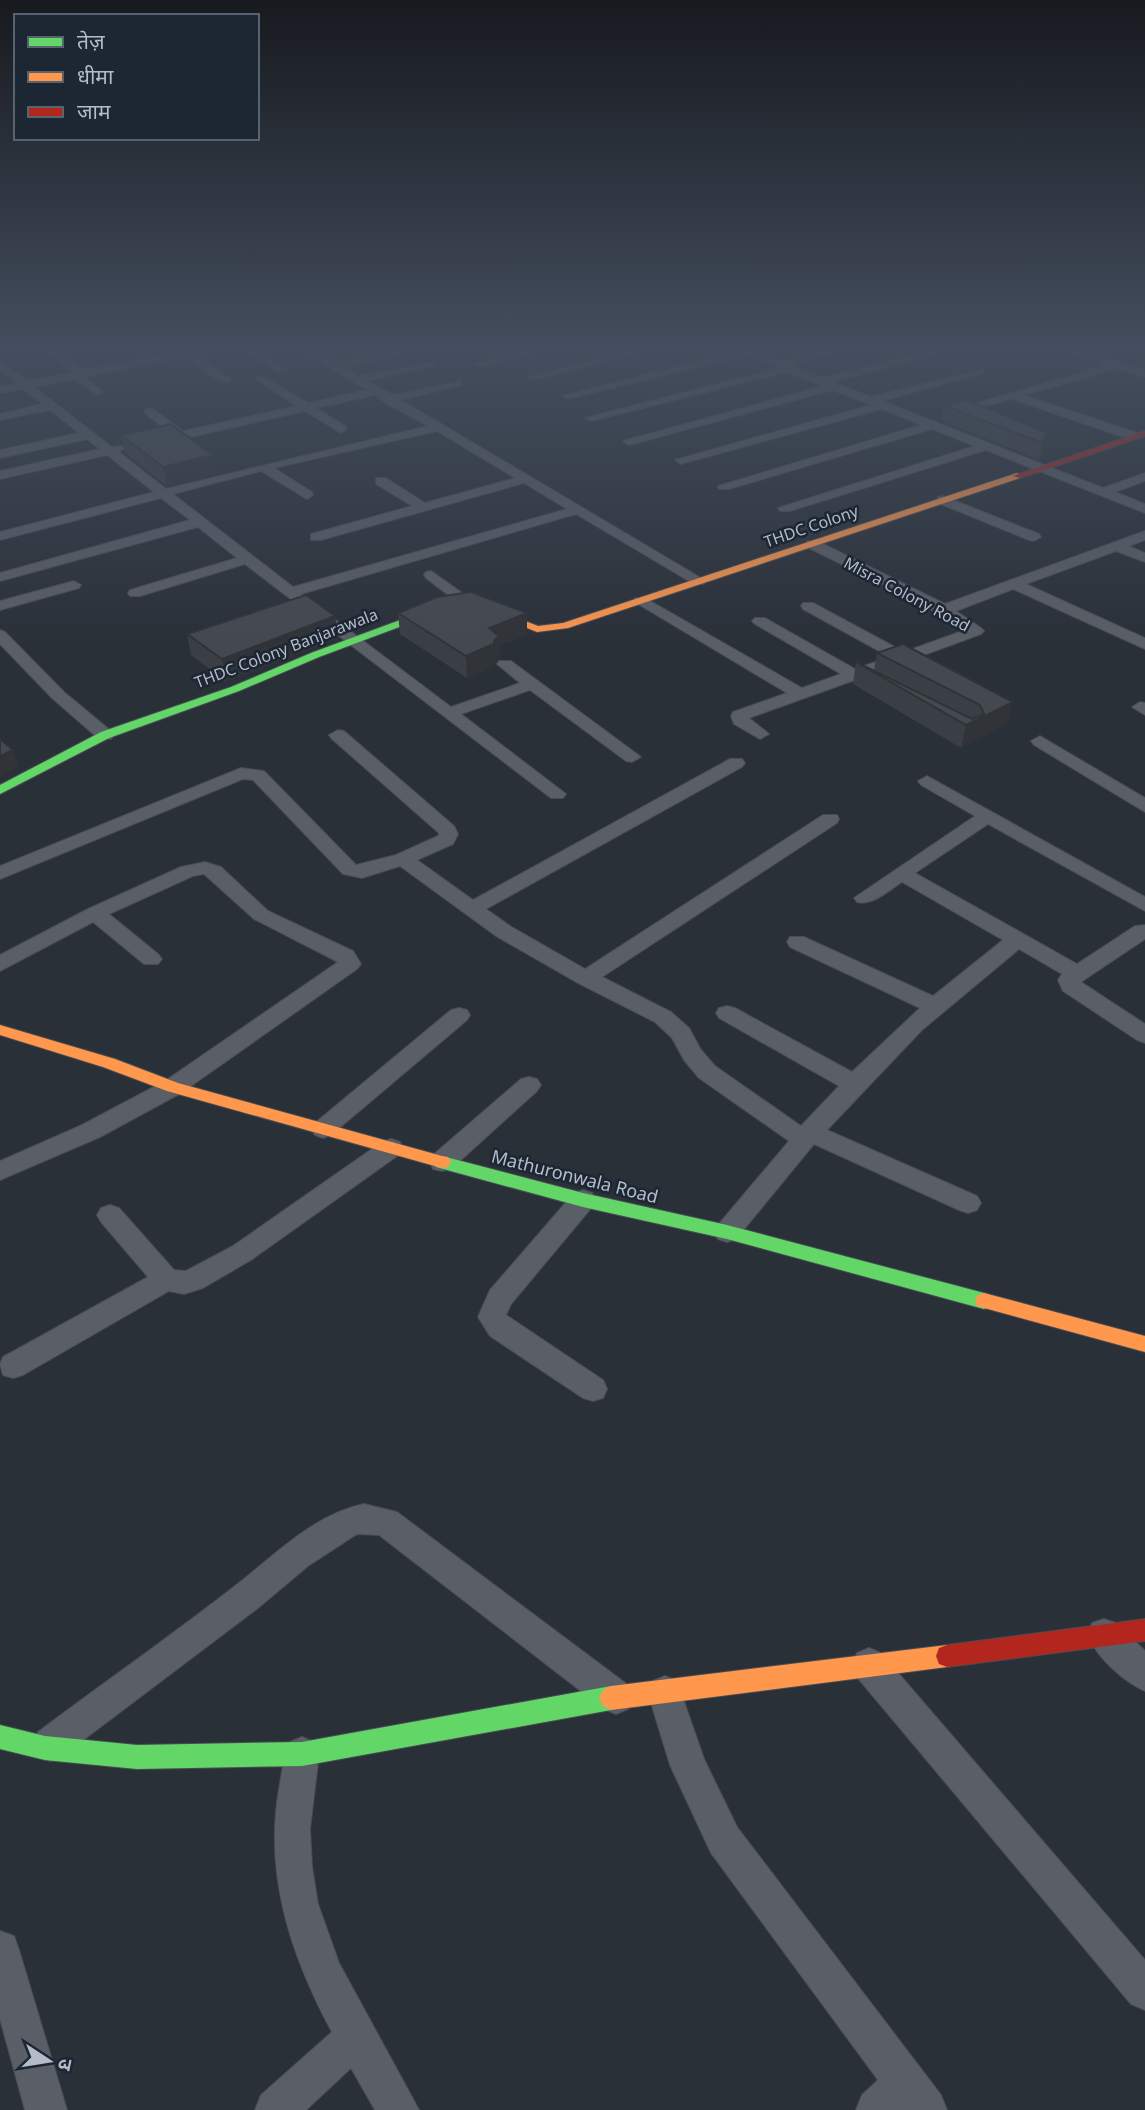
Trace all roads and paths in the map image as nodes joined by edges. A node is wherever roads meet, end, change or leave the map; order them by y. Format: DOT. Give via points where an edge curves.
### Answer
graph roads {
  1 [pos="34,446"];
  2 [pos="103,446"];
  3 [pos="128,446"];
  4 [pos="354,446"];
  5 [pos="467,446"];
  6 [pos="727,446"];
  7 [pos="851,446"];
  8 [pos="985,446"];
  9 [pos="988,446"];
  10 [pos="1101,446"];
  11 [pos="109,451"];
  12 [pos="0,454"];
  13 [pos="681,460"];
  14 [pos="264,467"];
  15 [pos="1041,468"];
  16 [pos="0,475"];
  17 [pos="1145,477"];
  18 [pos="524,479"];
  19 [pos="382,481"];
  20 [pos="724,486"];
  21 [pos="1104,492"];
  22 [pos="163,494"];
  23 [pos="307,495"];
  24 [pos="943,500"];
  25 [pos="423,507"];
  26 [pos="785,508"];
  27 [pos="1145,509"];
  28 [pos="577,510"];
  29 [pos="199,522"];
  30 [pos="1145,535"];
  31 [pos="0,536"];
  32 [pos="316,537"];
  33 [pos="1034,537"];
  34 [pos="812,544"];
  35 [pos="1115,545"];
  36 [pos="244,556"];
  37 [pos="1145,558"];
  38 [pos="430,575"];
  39 [pos="0,577"];
  40 [pos="699,581"];
  41 [pos="1014,584"];
  42 [pos="74,585"];
  43 [pos="292,592"];
  44 [pos="135,593"];
  45 [pos="640,601"];
  46 [pos="470,605"];
  47 [pos="0,606"];
  48 [pos="808,606"];
  49 [pos="944,610"];
  50 [pos="593,617"];
  51 [pos="760,621"];
  52 [pos="0,635"];
  53 [pos="352,641"];
  54 [pos="1145,644"];
  55 [pos="904,658"];
  56 [pos="505,664"];
  57 [pos="854,675"];
  58 [pos="532,684"];
  59 [pos="877,687"];
  60 [pos="801,694"];
  61 [pos="451,712"];
  62 [pos="760,734"];
  63 [pos="105,735"];
  64 [pos="338,735"];
  65 [pos="1040,741"];
  66 [pos="632,757"];
  67 [pos="736,763"];
  68 [pos="927,781"];
  69 [pos="0,790"];
  70 [pos="557,794"];
  71 [pos="1145,806"];
  72 [pos="987,816"];
  73 [pos="830,819"];
  74 [pos="403,859"];
  75 [pos="0,873"];
  76 [pos="901,873"];
  77 [pos="864,898"];
  78 [pos="1145,905"];
  79 [pos="471,909"];
  80 [pos="95,913"];
  81 [pos="1144,931"];
  82 [pos="1018,939"];
  83 [pos="797,942"];
  84 [pos="151,959"];
  85 [pos="0,964"];
  86 [pos="1077,974"];
  87 [pos="586,978"];
  88 [pos="935,1006"];
  89 [pos="727,1013"];
  90 [pos="458,1015"];
  91 [pos="0,1030"];
  92 [pos="1145,1035"];
  93 [pos="853,1084"];
  94 [pos="529,1085"];
  95 [pos="173,1087"];
  96 [pos="323,1129"];
  97 [pos="806,1135"];
  98 [pos="391,1149"];
  99 [pos="442,1162"];
  100 [pos="0,1171"];
  101 [pos="583,1200"];
  102 [pos="968,1203"];
  103 [pos="110,1215"];
  104 [pos="727,1232"];
  105 [pos="166,1280"];
  106 [pos="1145,1344"];
  107 [pos="13,1366"];
  108 [pos="593,1389"];
  109 [pos="1145,1630"];
  110 [pos="1104,1635"];
  111 [pos="869,1665"];
  112 [pos="1145,1674"];
  113 [pos="665,1693"];
  114 [pos="616,1697"];
  115 [pos="0,1737"];
  116 [pos="45,1748"];
  117 [pos="302,1754"];
  118 [pos="0,1950"];
  119 [pos="1145,1990"];
  120 [pos="356,2037"];
  121 [pos="903,2101"];
  122 [pos="46,2110"];
  123 [pos="276,2110"];
  124 [pos="398,2110"];
  1 -- 12 [label="street"];
  2 -- 11 [label="street"];
  3 -- 11 [label="street"];
  4 -- 14 [label="street"];
  5 -- 18 [label="street"];
  6 -- 13 [label="street"];
  7 -- 20 [label="street"];
  8 -- 26 [label="street"];
  9 -- 15 [label="street"];
  10 -- 15 [label="street, THDC Colony"];
  11 -- 16 [label="street"];
  11 -- 22 [label="street"];
  14 -- 22 [label="street"];
  14 -- 23 [label="street"];
  15 -- 21 [label="street"];
  15 -- 24 [label="street, THDC Colony"];
  17 -- 21 [label="street"];
  18 -- 25 [label="street"];
  18 -- 28 [label="street"];
  19 -- 25 [label="street"];
  21 -- 27 [label="street"];
  22 -- 29 [label="street"];
  22 -- 31 [label="street"];
  24 -- 33 [label="street"];
  24 -- 34 [label="street, THDC Colony"];
  25 -- 32 [label="street"];
  28 -- 40 [label="street"];
  28 -- 43 [label="street"];
  29 -- 36 [label="street"];
  29 -- 39 [label="street"];
  30 -- 35 [label="street"];
  34 -- 40 [label="street, THDC Colony"];
  34 -- 49 [label="street, Misra Colony Road"];
  35 -- 37 [label="street"];
  35 -- 41 [label="street"];
  36 -- 43 [label="street"];
  36 -- 44 [label="street"];
  38 -- 46 [label="street"];
  40 -- 45 [label="street, THDC Colony"];
  41 -- 49 [label="street"];
  41 -- 54 [label="street"];
  42 -- 47 [label="street"];
  43 -- 53 [label="street"];
  45 -- 50 [label="street, THDC Colony"];
  45 -- 60 [label="street"];
  46 -- 50 [label="street, THDC Colony Banjarawala" via="537,629"];
  46 -- 53 [label="street, THDC Colony Banjarawala" via="434,610"];
  48 -- 55 [label="street"];
  49 -- 55 [label="street, Misra Colony Road" via="976,631"];
  51 -- 57 [label="street"];
  52 -- 63 [label="street"];
  53 -- 61 [label="street"];
  53 -- 63 [label="street, THDC Colony Banjarawala"];
  55 -- 57 [label="street, Misra Colony Road"];
  56 -- 58 [label="street"];
  57 -- 59 [label="street"];
  57 -- 60 [label="street, Misra Colony Road"];
  58 -- 61 [label="street"];
  58 -- 66 [label="street"];
  60 -- 62 [label="street, Misra Colony Road" via="739,716"];
  61 -- 70 [label="street"];
  63 -- 69 [label="street, THDC Colony Banjarawala"];
  64 -- 74 [label="street" via="447,830 446,840"];
  65 -- 71 [label="street"];
  67 -- 79 [label="street"];
  68 -- 72 [label="street"];
  72 -- 76 [label="street"];
  72 -- 78 [label="street"];
  73 -- 87 [label="street"];
  74 -- 75 [label="street" via="362,872 350,870 266,780 241,773"];
  74 -- 79 [label="street"];
  76 -- 77 [label="street"];
  76 -- 82 [label="street"];
  79 -- 87 [label="street"];
  80 -- 84 [label="street"];
  80 -- 85 [label="street"];
  80 -- 95 [label="street" via="188,871 205,868 261,915 338,951 349,961 346,969"];
  81 -- 86 [label="street"];
  82 -- 86 [label="street"];
  82 -- 88 [label="street"];
  83 -- 88 [label="street"];
  86 -- 92 [label="street" via="1069,980 1070,986"];
  87 -- 97 [label="street" via="663,1017 681,1033 706,1072"];
  88 -- 93 [label="street"];
  89 -- 93 [label="street"];
  90 -- 96 [label="street"];
  91 -- 95 [label="street, Mathuronwala Road"];
  93 -- 97 [label="street"];
  94 -- 99 [label="street"];
  95 -- 96 [label="street, Mathuronwala Road"];
  95 -- 100 [label="street" via="91,1131"];
  96 -- 98 [label="street, Mathuronwala Road"];
  97 -- 102 [label="street"];
  97 -- 104 [label="street"];
  98 -- 99 [label="street, Mathuronwala Road"];
  98 -- 105 [label="street" via="242,1253 194,1280"];
  99 -- 101 [label="street, Mathuronwala Road"];
  101 -- 104 [label="street, Mathuronwala Road"];
  101 -- 108 [label="street" via="500,1298 492,1317 500,1328"];
  103 -- 105 [label="street"];
  104 -- 106 [label="street, Mathuronwala Road"];
  105 -- 107 [label="street"];
  109 -- 110 [label="street"];
  110 -- 111 [label="street"];
  110 -- 112 [label="street"];
  111 -- 113 [label="street"];
  111 -- 119 [label="street"];
  113 -- 114 [label="street"];
  113 -- 121 [label="street" via="688,1765 723,1840"];
  114 -- 116 [label="street" via="386,1522 364,1518 349,1521 297,1555"];
  114 -- 117 [label="street"];
  115 -- 116 [label="street"];
  116 -- 117 [label="street" via="137,1757"];
  117 -- 120 [label="street" via="292,1829 294,1873 307,1928 328,1985"];
  118 -- 122 [label="street"];
  120 -- 123 [label="street"];
  120 -- 124 [label="street"];
}
